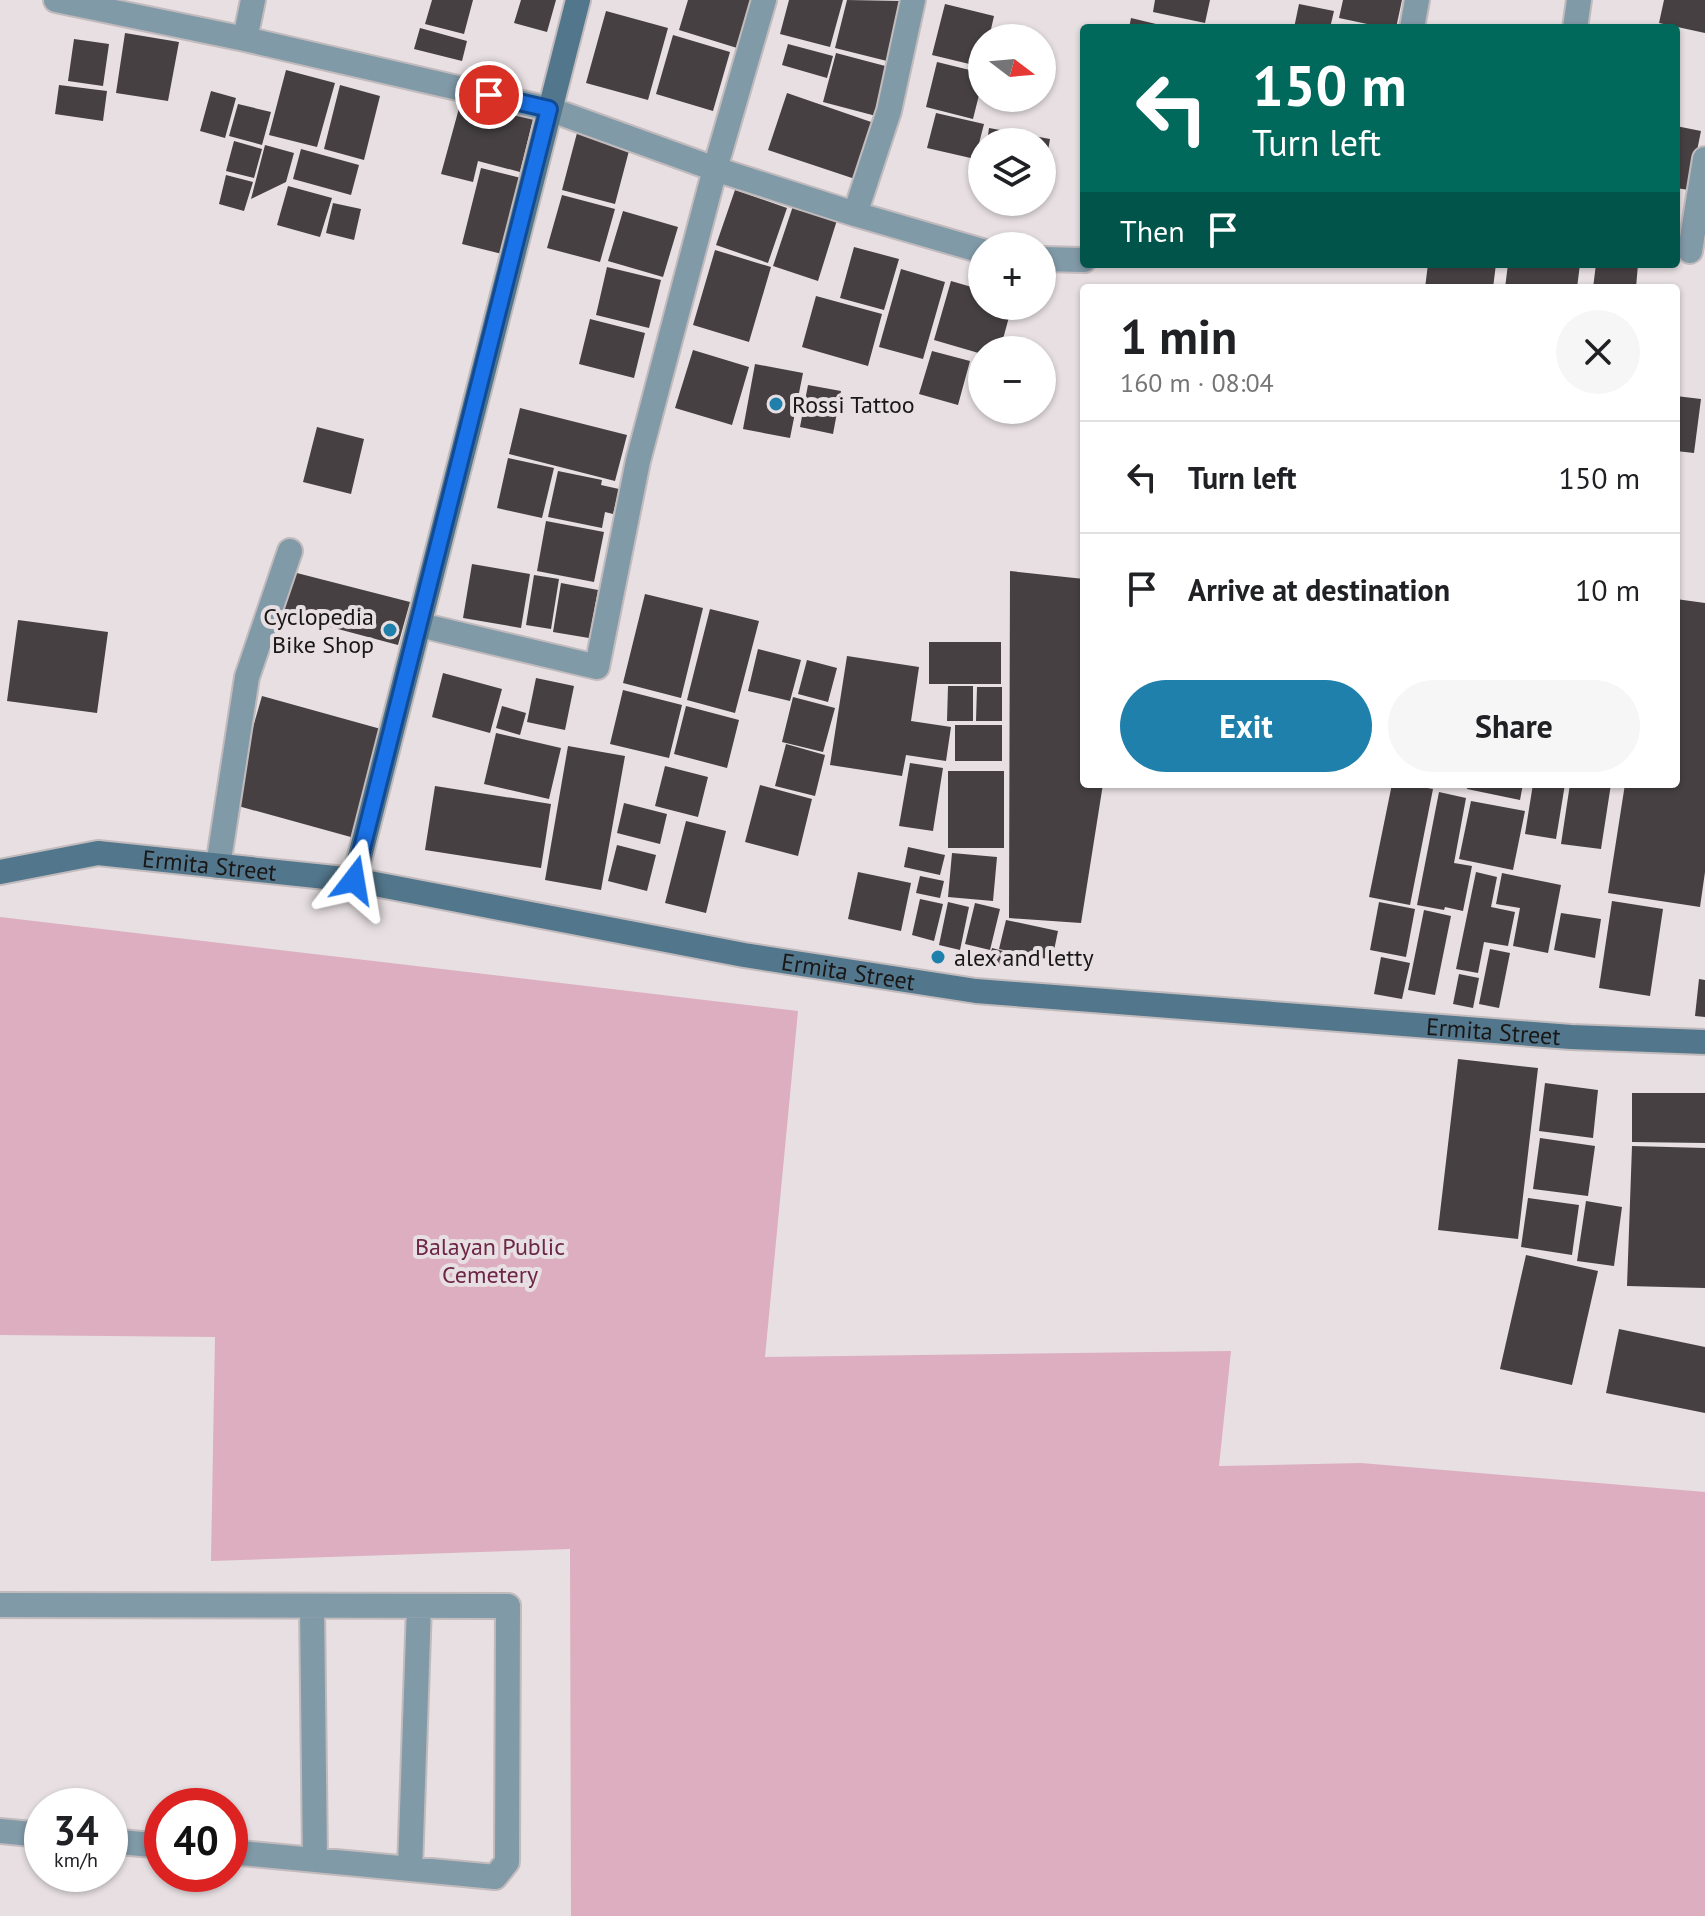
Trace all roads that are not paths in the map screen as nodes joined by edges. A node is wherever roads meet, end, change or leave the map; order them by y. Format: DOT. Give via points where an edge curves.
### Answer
graph roads {
  1 [pos="56,0"];
  2 [pos="253,0"];
  3 [pos="578,0"];
  4 [pos="764,0"];
  5 [pos="913,0"];
  6 [pos="1417,0"];
  7 [pos="1579,0"];
  8 [pos="1413,24"];
  9 [pos="1576,24"];
  10 [pos="245,39"];
  11 [pos="549,109"];
  12 [pos="1705,159"];
  13 [pos="715,169"];
  14 [pos="855,214"];
  15 [pos="968,247"];
  16 [pos="1690,251"];
  17 [pos="1056,259"];
  18 [pos="1080,260"];
  19 [pos="290,551"];
  20 [pos="420,625"];
  21 [pos="218,866"];
  22 [pos="0,872"];
  23 [pos="354,880"];
  24 [pos="1705,1042"];
  25 [pos="0,1605"];
  26 [pos="312,1606"];
  27 [pos="419,1606"];
  28 [pos="0,1831"];
  29 [pos="24,1833"];
  30 [pos="248,1854"];
  31 [pos="315,1860"];
  32 [pos="410,1869"];
  1 -- 10 [label="street"];
  2 -- 10 [label="street"];
  3 -- 11 [label="main road"];
  4 -- 13 [label="street"];
  5 -- 14 [label="street" via="889,111"];
  6 -- 8 [label="street"];
  7 -- 9 [label="street"];
  10 -- 11 [label="street"];
  11 -- 13 [label="street"];
  11 -- 20 [label="main road"];
  12 -- 16 [label="street"];
  13 -- 14 [label="street"];
  13 -- 20 [label="street" via="638,461 597,667"];
  14 -- 15 [label="street"];
  17 -- 18 [label="street"];
  19 -- 21 [label="street" via="247,677"];
  20 -- 23 [label="main road"];
  21 -- 22 [label="main road, Ermita Street" via="98,853"];
  21 -- 23 [label="main road, Ermita Street"];
  23 -- 24 [label="main road, Ermita Street" via="744,955 976,991 1556,1036"];
  25 -- 26 [label="street"];
  26 -- 27 [label="street"];
  26 -- 31 [label="street"];
  27 -- 32 [label="street"];
  27 -- 32 [label="street" via="508,1606 507,1862 495,1877"];
  28 -- 29 [label="street"];
  30 -- 31 [label="street"];
  31 -- 32 [label="street"];
}
